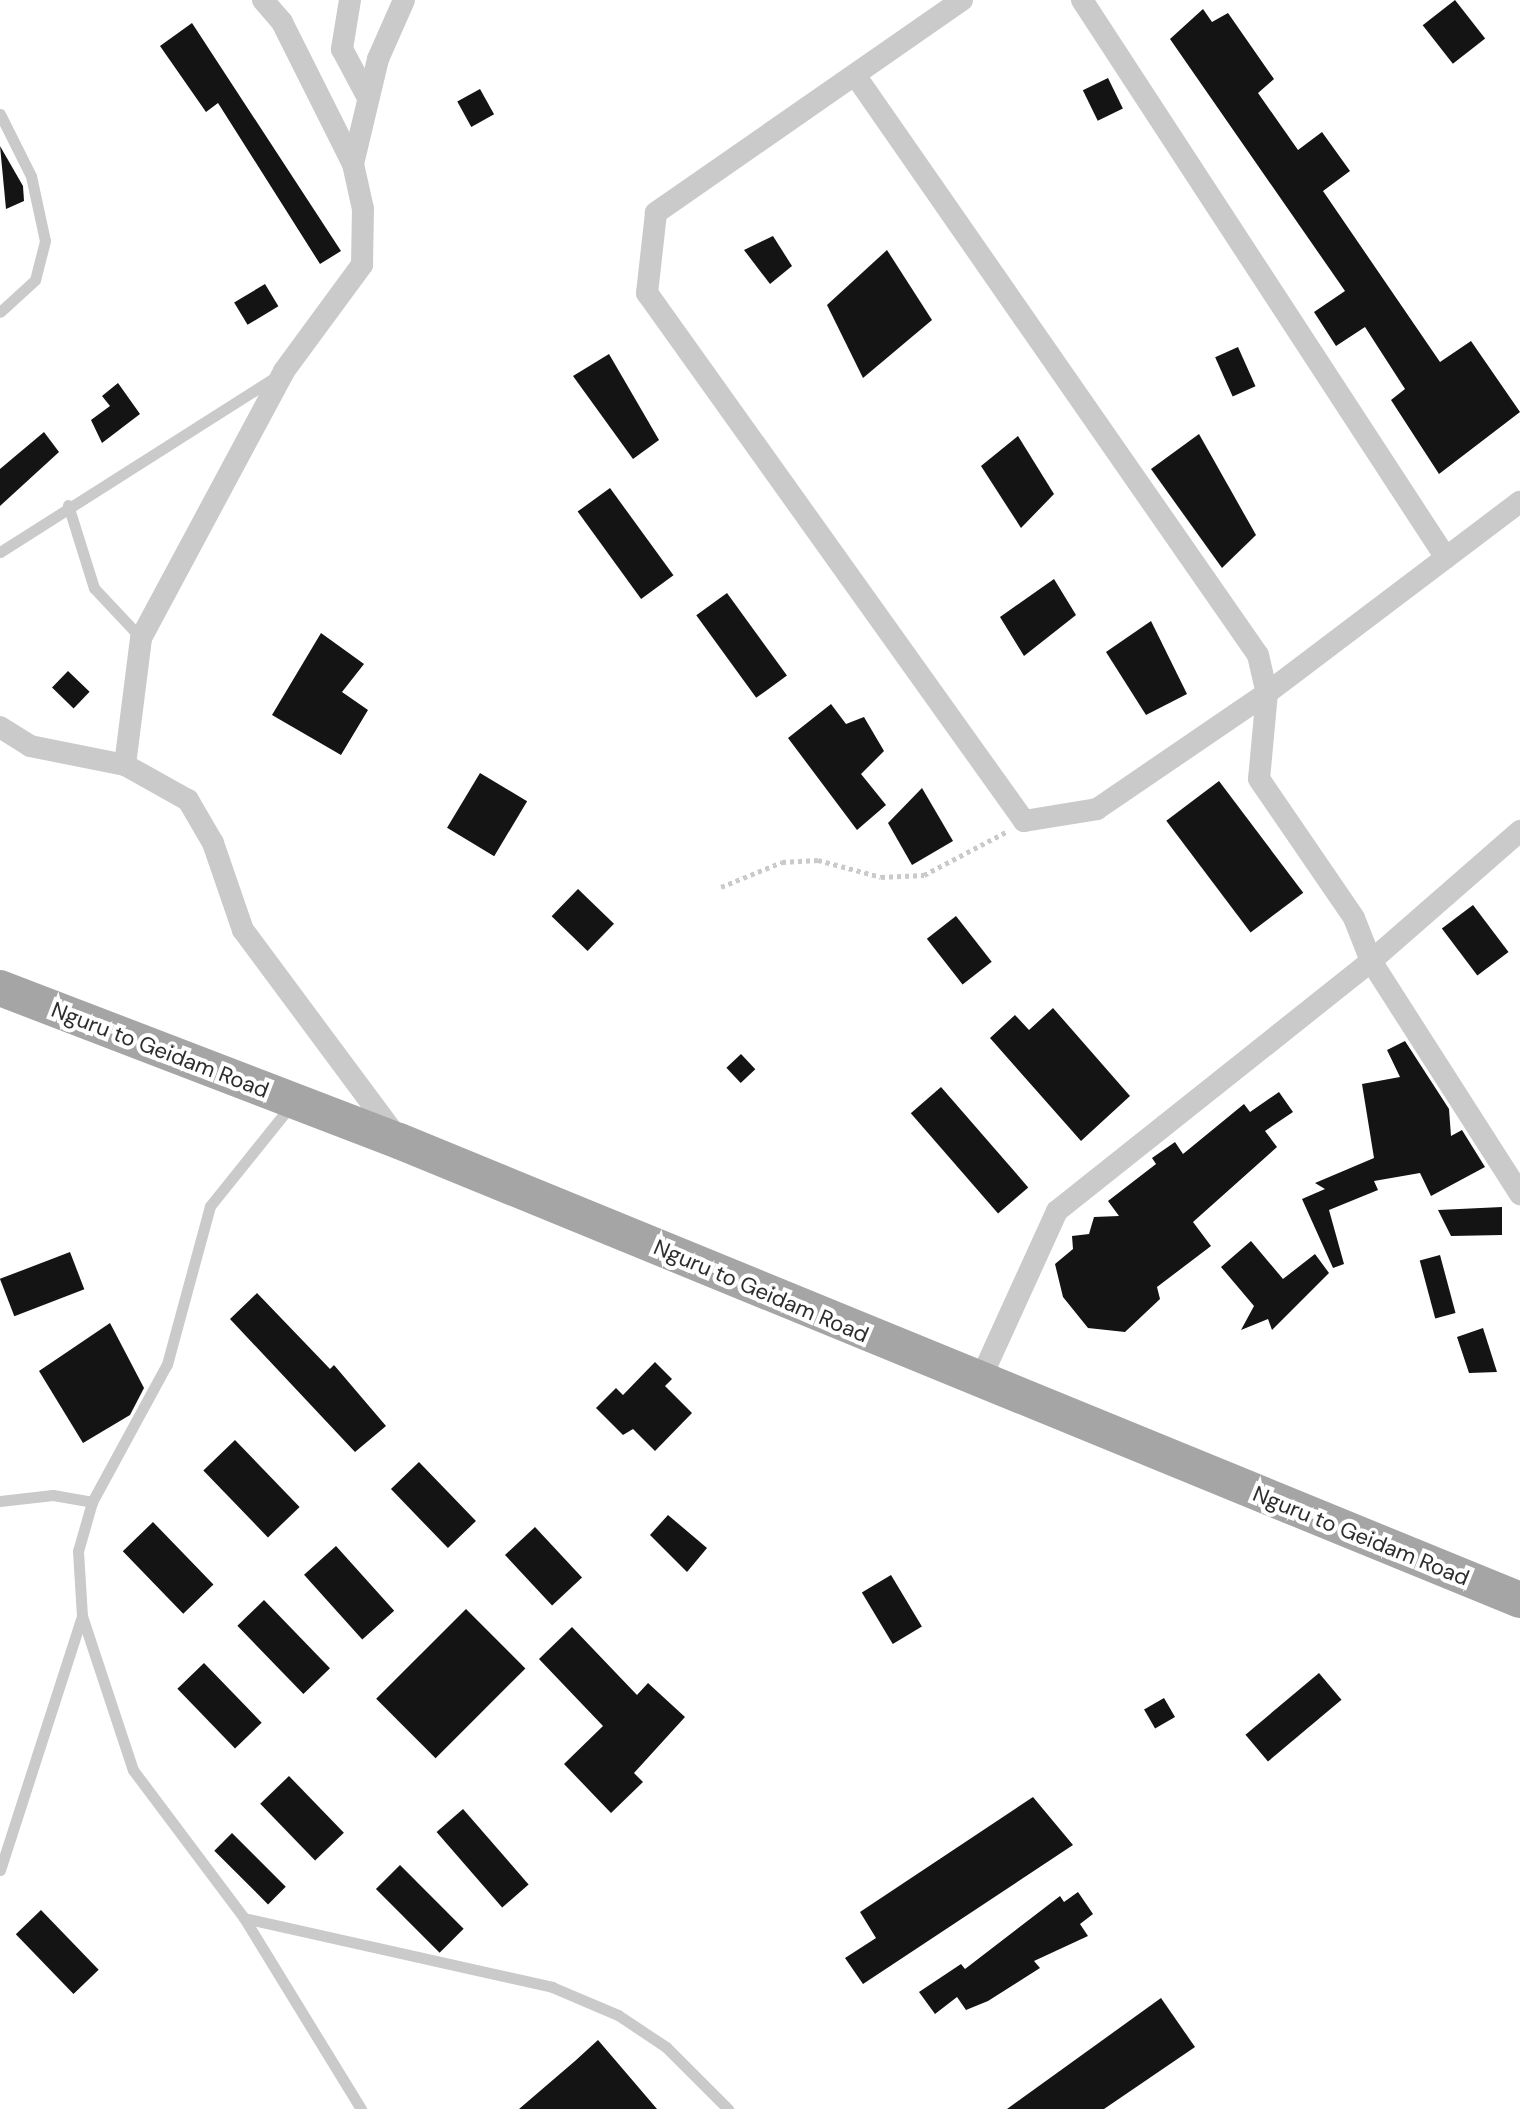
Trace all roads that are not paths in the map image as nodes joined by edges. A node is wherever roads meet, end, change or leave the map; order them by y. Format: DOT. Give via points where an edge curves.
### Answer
graph roads {
  1 [pos="263,0"];
  2 [pos="350,0"];
  3 [pos="421,0"];
  4 [pos="962,0"];
  5 [pos="1082,0"];
  6 [pos="401,6"];
  7 [pos="855,75"];
  8 [pos="368,98"];
  9 [pos="0,114"];
  10 [pos="353,164"];
  11 [pos="0,312"];
  12 [pos="284,371"];
  13 [pos="1520,502"];
  14 [pos="68,505"];
  15 [pos="0,552"];
  16 [pos="1446,558"];
  17 [pos="141,638"];
  18 [pos="1267,693"];
  19 [pos="0,727"];
  20 [pos="125,765"];
  21 [pos="1520,831"];
  22 [pos="1371,961"];
  23 [pos="0,988"];
  24 [pos="294,1102"];
  25 [pos="399,1141"];
  26 [pos="1520,1194"];
  27 [pos="980,1380"];
  28 [pos="0,1501"];
  29 [pos="92,1502"];
  30 [pos="1520,1600"];
  31 [pos="82,1616"];
  32 [pos="0,1870"];
  33 [pos="244,1918"];
  34 [pos="361,2109"];
  35 [pos="728,2109"];
  1 -- 10 [label="street" via="282,22"];
  2 -- 8 [label="street" via="342,49"];
  3 -- 6 [label="street"];
  4 -- 7 [label="street"];
  5 -- 16 [label="street"];
  6 -- 8 [label="street"];
  7 -- 18 [label="street" via="1258,655"];
  7 -- 18 [label="street" via="656,213 647,293 1024,821 1097,809"];
  8 -- 10 [label="street"];
  9 -- 11 [label="lane" via="31,176 45,241 35,280"];
  10 -- 12 [label="street" via="363,209 362,265"];
  12 -- 14 [label="lane"];
  12 -- 17 [label="street"];
  13 -- 16 [label="street"];
  14 -- 15 [label="lane"];
  14 -- 17 [label="lane" via="94,588"];
  16 -- 18 [label="street"];
  17 -- 20 [label="street"];
  18 -- 22 [label="street" via="1259,779 1354,918"];
  19 -- 20 [label="street" via="30,746"];
  20 -- 25 [label="street" via="188,800 213,843 243,930"];
  21 -- 22 [label="street"];
  22 -- 26 [label="street"];
  22 -- 27 [label="street" via="1057,1211"];
  23 -- 24 [label="main road, Nguru to Geidam Road"];
  24 -- 25 [label="main road, Nguru to Geidam Road"];
  24 -- 29 [label="lane" via="210,1206 167,1364"];
  25 -- 27 [label="main road, Nguru to Geidam Road"];
  27 -- 30 [label="main road, Nguru to Geidam Road"];
  28 -- 29 [label="lane" via="53,1495"];
  29 -- 31 [label="lane" via="78,1551"];
  31 -- 32 [label="lane"];
  31 -- 33 [label="lane" via="133,1770"];
  33 -- 34 [label="lane"];
  33 -- 35 [label="lane" via="552,1987 618,2015 666,2047"];
}
